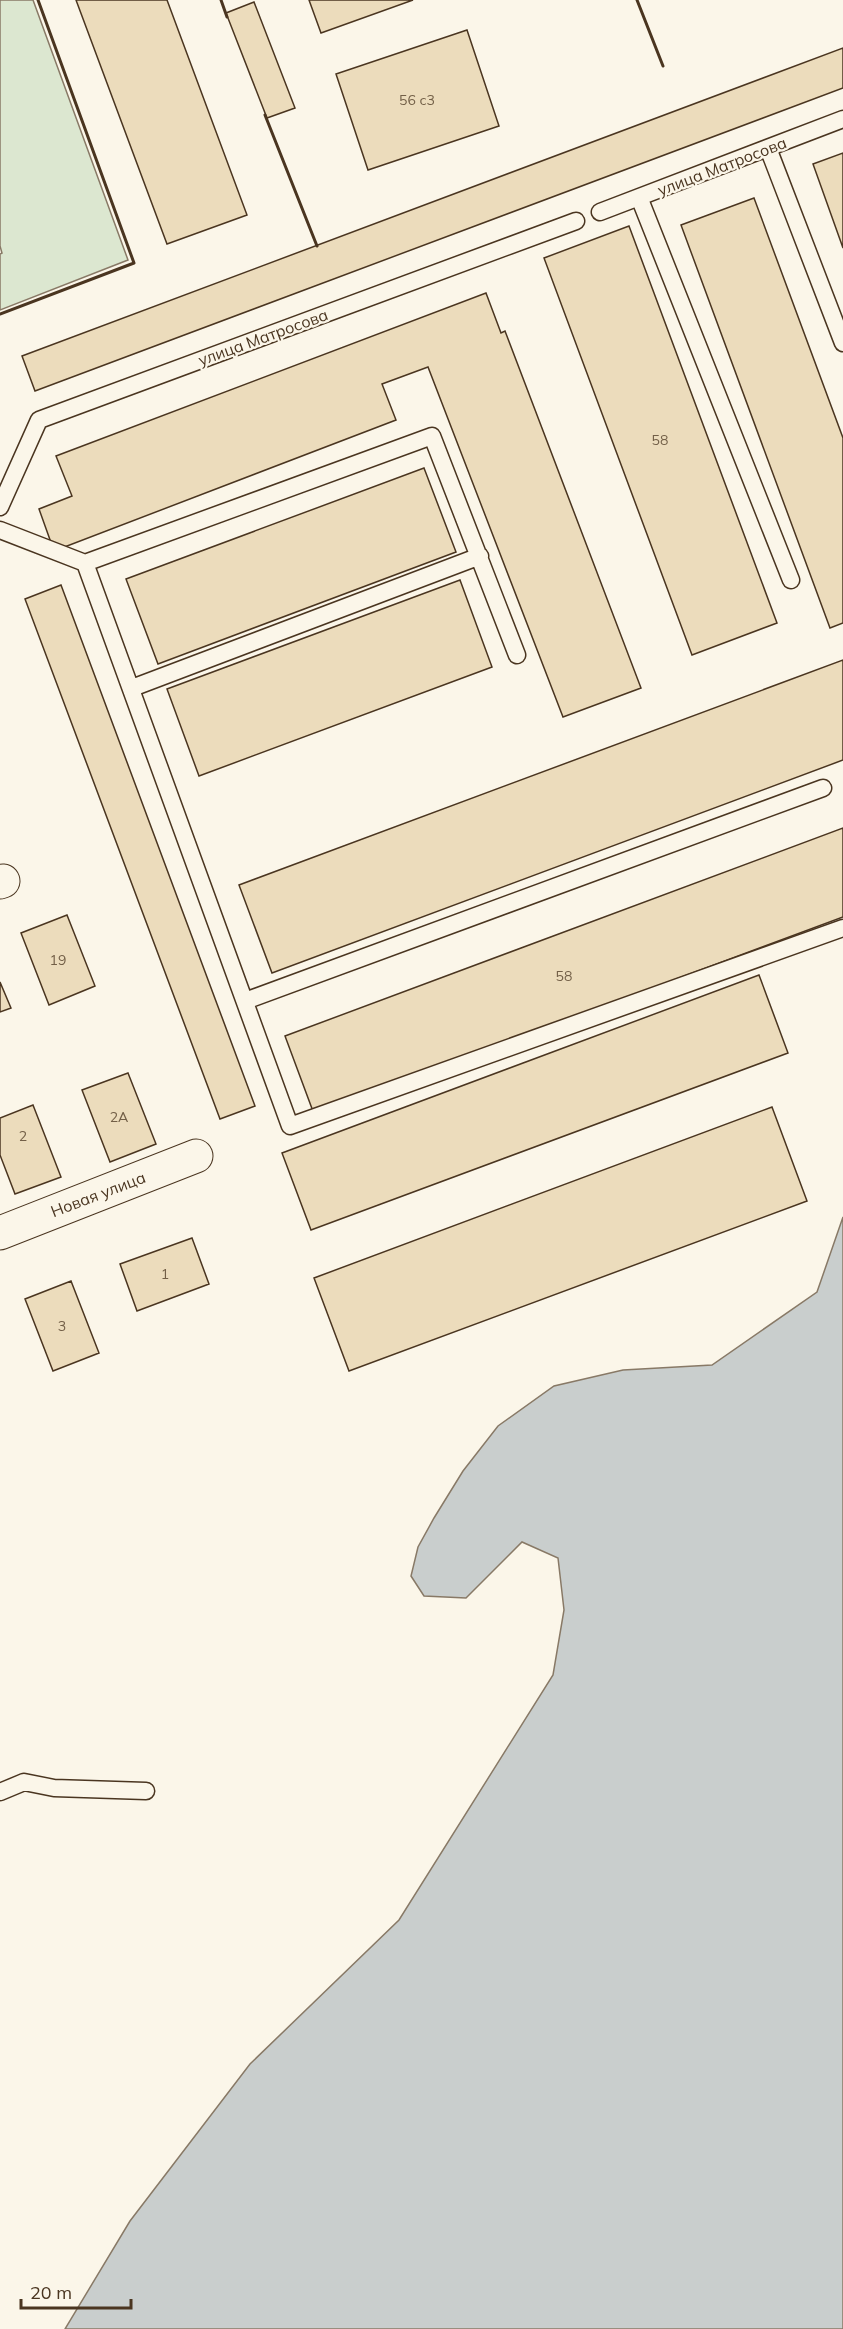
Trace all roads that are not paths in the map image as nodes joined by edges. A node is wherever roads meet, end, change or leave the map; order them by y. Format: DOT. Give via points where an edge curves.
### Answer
graph roads {
  1 [pos="843,119"];
  2 [pos="768,148"];
  3 [pos="639,197"];
  4 [pos="600,212"];
  5 [pos="576,221"];
  6 [pos="843,342"];
  7 [pos="0,507"];
  8 [pos="0,530"];
  9 [pos="480,556"];
  10 [pos="85,563"];
  11 [pos="791,580"];
  12 [pos="517,655"];
  13 [pos="132,687"];
  14 [pos="823,788"];
  15 [pos="843,928"];
  16 [pos="244,1001"];
  17 [pos="196,1155"];
  18 [pos="0,1233"];
  19 [pos="146,1791"];
  20 [pos="0,1792"];
  1 -- 2 [label="lane, улица Матросова"];
  2 -- 3 [label="lane, улица Матросова"];
  2 -- 6 [label="lane"];
  3 -- 4 [label="lane, улица Матросова"];
  3 -- 11 [label="lane"];
  5 -- 7 [label="lane, улица Матросова" via="39,420"];
  8 -- 10 [label="lane"];
  9 -- 10 [label="lane" via="432,436"];
  9 -- 12 [label="lane"];
  9 -- 13 [label="lane"];
  10 -- 13 [label="lane"];
  13 -- 16 [label="lane"];
  14 -- 16 [label="lane"];
  15 -- 16 [label="lane" via="290,1126"];
  17 -- 18 [label="street, Новая улица"];
  19 -- 20 [label="lane" via="54,1788 24,1782"];
}
